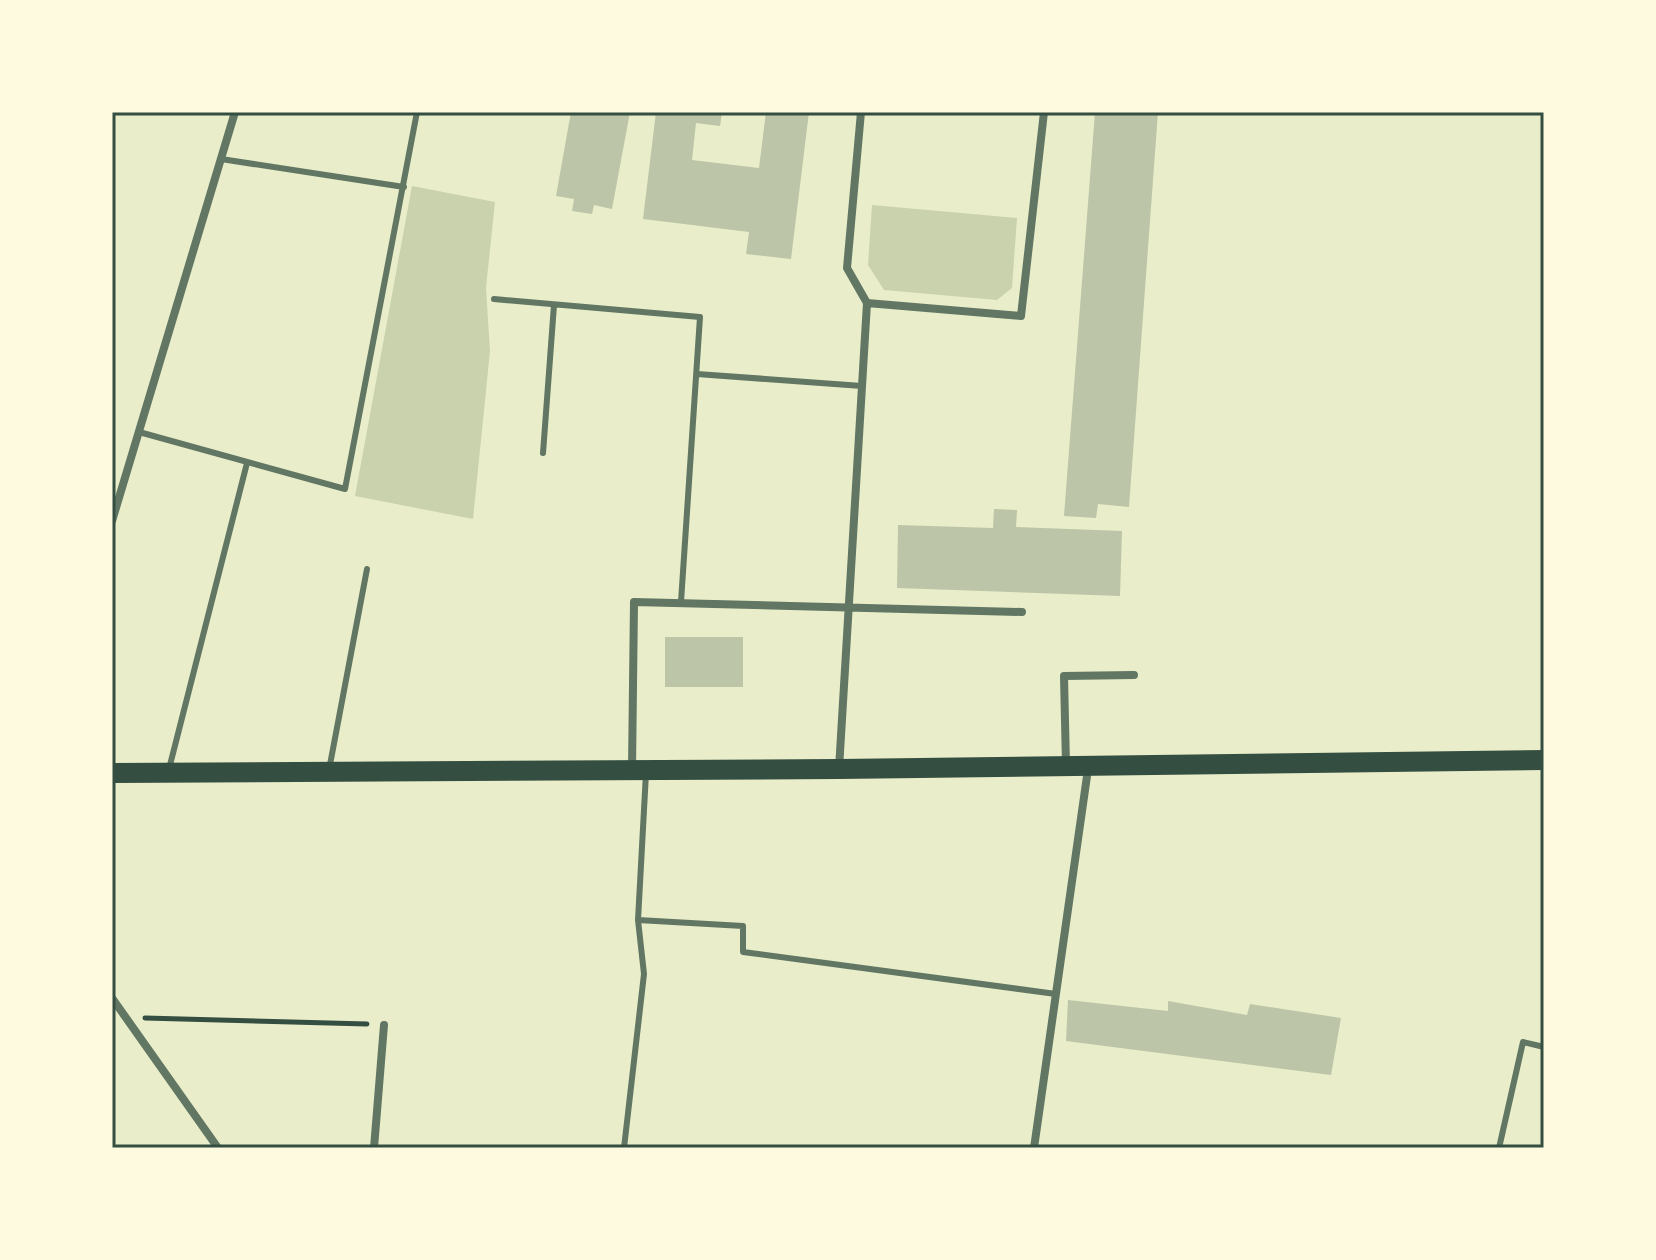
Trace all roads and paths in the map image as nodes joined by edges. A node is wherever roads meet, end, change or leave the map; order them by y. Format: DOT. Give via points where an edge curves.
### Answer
graph roads {
  1 [pos="235,112"];
  2 [pos="417,112"];
  3 [pos="861,112"];
  4 [pos="1044,112"];
  5 [pos="221,159"];
  6 [pos="404,187"];
  7 [pos="494,299"];
  8 [pos="867,303"];
  9 [pos="554,305"];
  10 [pos="697,374"];
  11 [pos="862,386"];
  12 [pos="139,432"];
  13 [pos="543,453"];
  14 [pos="247,463"];
  15 [pos="112,521"];
  16 [pos="367,569"];
  17 [pos="681,602"];
  18 [pos="848,609"];
  19 [pos="1022,612"];
  20 [pos="1134,675"];
  21 [pos="1544,760"];
  22 [pos="1066,765"];
  23 [pos="1089,765"];
  24 [pos="839,769"];
  25 [pos="639,770"];
  26 [pos="112,773"];
  27 [pos="168,773"];
  28 [pos="328,774"];
  29 [pos="638,920"];
  30 [pos="1056,994"];
  31 [pos="112,998"];
  32 [pos="125,1017"];
  33 [pos="384,1025"];
  34 [pos="1544,1047"];
  35 [pos="218,1148"];
  36 [pos="374,1148"];
  37 [pos="624,1148"];
  38 [pos="1034,1148"];
  39 [pos="1499,1148"];
  1 -- 5 [label="street"];
  2 -- 6 [label="lane"];
  3 -- 8 [label="street" via="847,268"];
  4 -- 8 [label="street" via="1021,316"];
  5 -- 6 [label="lane"];
  5 -- 12 [label="street"];
  6 -- 14 [label="lane" via="345,489"];
  7 -- 9 [label="lane"];
  8 -- 11 [label="street"];
  9 -- 10 [label="lane" via="700,317"];
  9 -- 13 [label="lane"];
  10 -- 11 [label="lane"];
  10 -- 17 [label="lane"];
  11 -- 18 [label="street"];
  12 -- 14 [label="lane"];
  12 -- 15 [label="street"];
  14 -- 27 [label="lane"];
  16 -- 28 [label="lane"];
  17 -- 18 [label="street"];
  17 -- 25 [label="street" via="634,602"];
  18 -- 19 [label="street"];
  18 -- 24 [label="street"];
  20 -- 22 [label="street" via="1064,676"];
  21 -- 23 [label="highway"];
  22 -- 23 [label="highway"];
  22 -- 24 [label="highway"];
  23 -- 30 [label="street"];
  24 -- 25 [label="highway"];
  25 -- 28 [label="highway"];
  25 -- 29 [label="lane"];
  26 -- 27 [label="highway"];
  27 -- 28 [label="highway"];
  29 -- 30 [label="lane" via="743,926 743,952"];
  29 -- 37 [label="lane" via="644,974"];
  30 -- 38 [label="street"];
  31 -- 32 [label="street"];
  32 -- 33 [label="path"];
  32 -- 35 [label="street"];
  33 -- 36 [label="street"];
  34 -- 39 [label="lane" via="1523,1042"];
}
